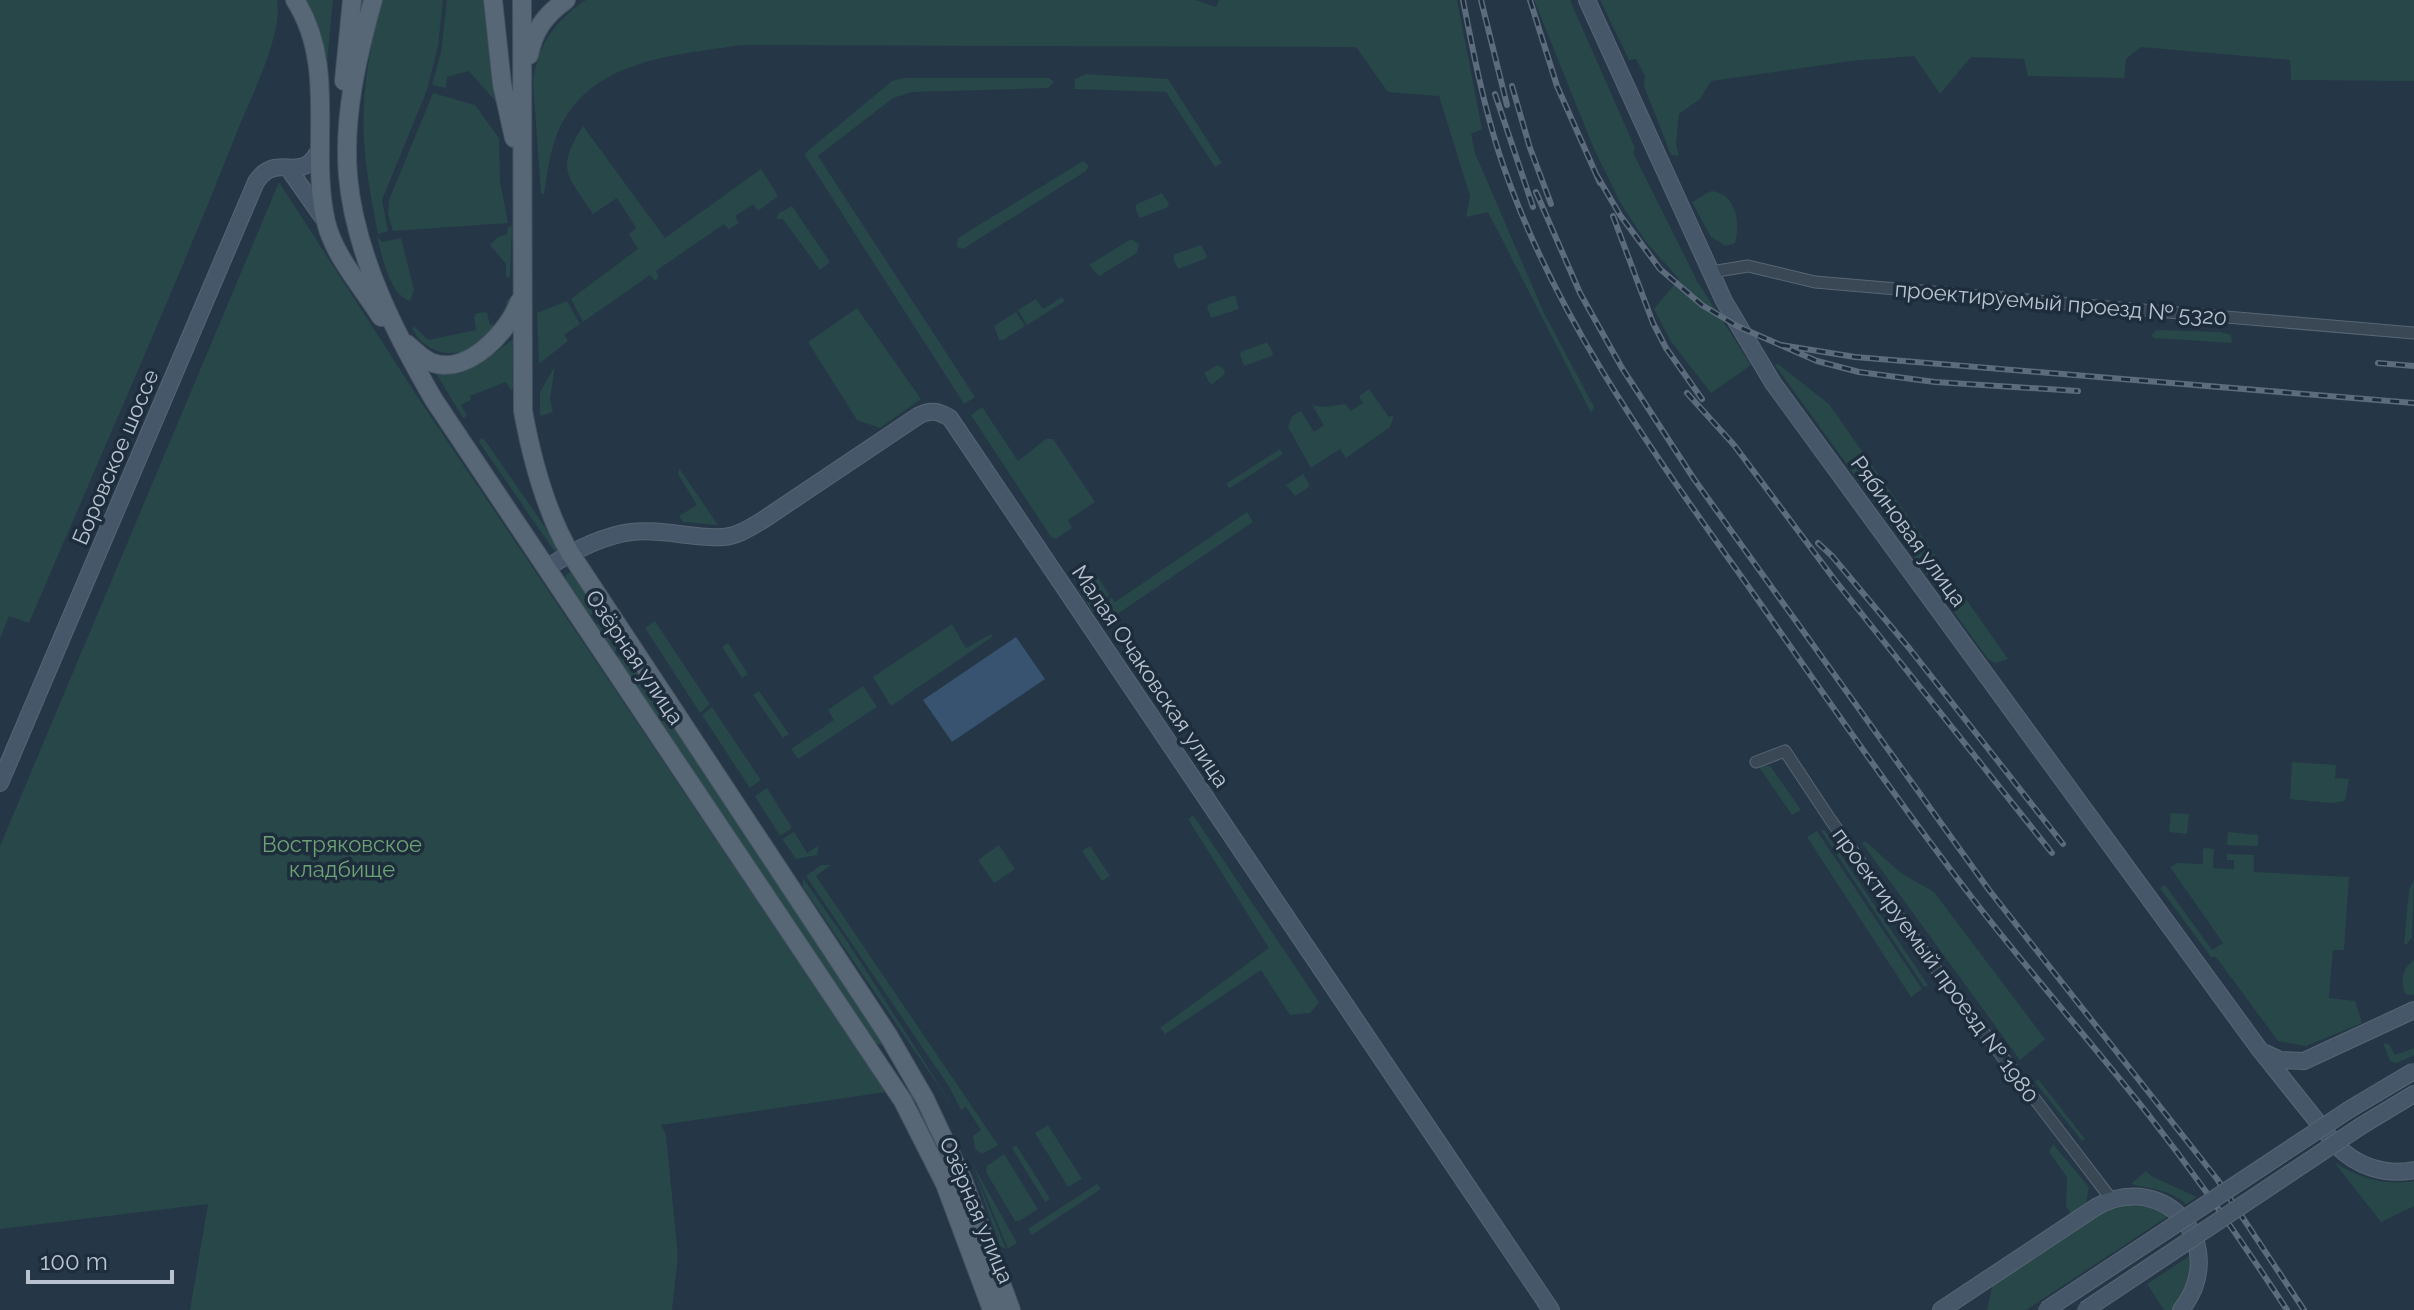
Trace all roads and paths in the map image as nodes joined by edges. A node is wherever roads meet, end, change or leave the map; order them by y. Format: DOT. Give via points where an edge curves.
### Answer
graph roads {
  1 [pos="295,0"];
  2 [pos="352,0"];
  3 [pos="373,0"];
  4 [pos="493,0"];
  5 [pos="522,0"];
  6 [pos="566,0"];
  7 [pos="1587,0"];
  8 [pos="522,85"];
  9 [pos="320,148"];
  10 [pos="288,168"];
  11 [pos="521,168"];
  12 [pos="348,171"];
  13 [pos="326,222"];
  14 [pos="1711,272"];
  15 [pos="521,288"];
  16 [pos="2414,333"];
  17 [pos="402,340"];
  18 [pos="411,360"];
  19 [pos="570,553"];
  20 [pos="547,568"];
  21 [pos="1756,762"];
  22 [pos="0,783"];
  23 [pos="2414,1010"];
  24 [pos="888,1035"];
  25 [pos="869,1048"];
  26 [pos="2260,1050"];
  27 [pos="2312,1058"];
  28 [pos="904,1062"];
  29 [pos="2414,1071"];
  30 [pos="884,1074"];
  31 [pos="2414,1094"];
  32 [pos="2302,1102"];
  33 [pos="2414,1170"];
  34 [pos="2112,1200"];
  35 [pos="992,1310"];
  36 [pos="1011,1310"];
  37 [pos="1551,1310"];
  38 [pos="1941,1310"];
  39 [pos="2046,1310"];
  40 [pos="2085,1310"];
  41 [pos="2181,1310"];
  1 -- 9 [label="main road" via="318,64"];
  2 -- 12 [label="main road" via="344,80"];
  3 -- 12 [label="main road, Озёрная улица" via="355,72"];
  4 -- 11 [label="main road" via="502,84"];
  5 -- 8 [label="main road, Озёрная улица"];
  6 -- 8 [label="main road" via="545,17 532,39"];
  7 -- 14 [label="street, Рябиновая улица"];
  8 -- 11 [label="main road, Озёрная улица"];
  9 -- 10 [label="street, Боровское шоссе" via="307,166"];
  9 -- 13 [label="main road"];
  10 -- 13 [label="street"];
  10 -- 22 [label="street, Боровское шоссе" via="271,168 256,182"];
  11 -- 15 [label="main road, Озёрная улица"];
  12 -- 17 [label="main road, Озёрная улица" via="362,246"];
  13 -- 18 [label="main road" via="347,264"];
  14 -- 16 [label="street, проектируемый проезд № 5320" via="1748,266 1815,282"];
  14 -- 26 [label="street, Рябиновая улица" via="1773,383"];
  15 -- 17 [label="main road" via="507,327 474,355 438,365"];
  15 -- 19 [label="main road, Озёрная улица" via="526,430 544,493"];
  17 -- 18 [label="main road, Озёрная улица"];
  18 -- 20 [label="main road, Озёрная улица"];
  19 -- 20 [label="street, Малая Очаковская улица"];
  19 -- 24 [label="main road, Озёрная улица"];
  19 -- 37 [label="street, Малая Очаковская улица" via="633,532 723,537 740,532 918,416 936,411 950,418"];
  20 -- 25 [label="main road, Озёрная улица"];
  21 -- 34 [label="street, проектируемый проезд № 1980" via="1785,751 1943,979"];
  23 -- 27 [label="street"];
  24 -- 25 [label="street" via="887,1050"];
  24 -- 28 [label="main road, Озёрная улица"];
  25 -- 30 [label="main road, Озёрная улица"];
  26 -- 27 [label="street" via="2291,1062"];
  26 -- 32 [label="street, Рябиновая улица"];
  27 -- 32 [label="street" via="2298,1076"];
  28 -- 30 [label="street" via="887,1059"];
  28 -- 36 [label="main road, Озёрная улица" via="963,1180"];
  29 -- 39 [label="street, bridge"];
  30 -- 35 [label="main road, Озёрная улица" via="945,1184"];
  31 -- 40 [label="street, bridge"];
  32 -- 33 [label="street, Рябиновая улица" via="2355,1161 2394,1172"];
  34 -- 38 [label="street"];
  34 -- 41 [label="street" via="2161,1201 2187,1224 2198,1246 2199,1271"];
}
